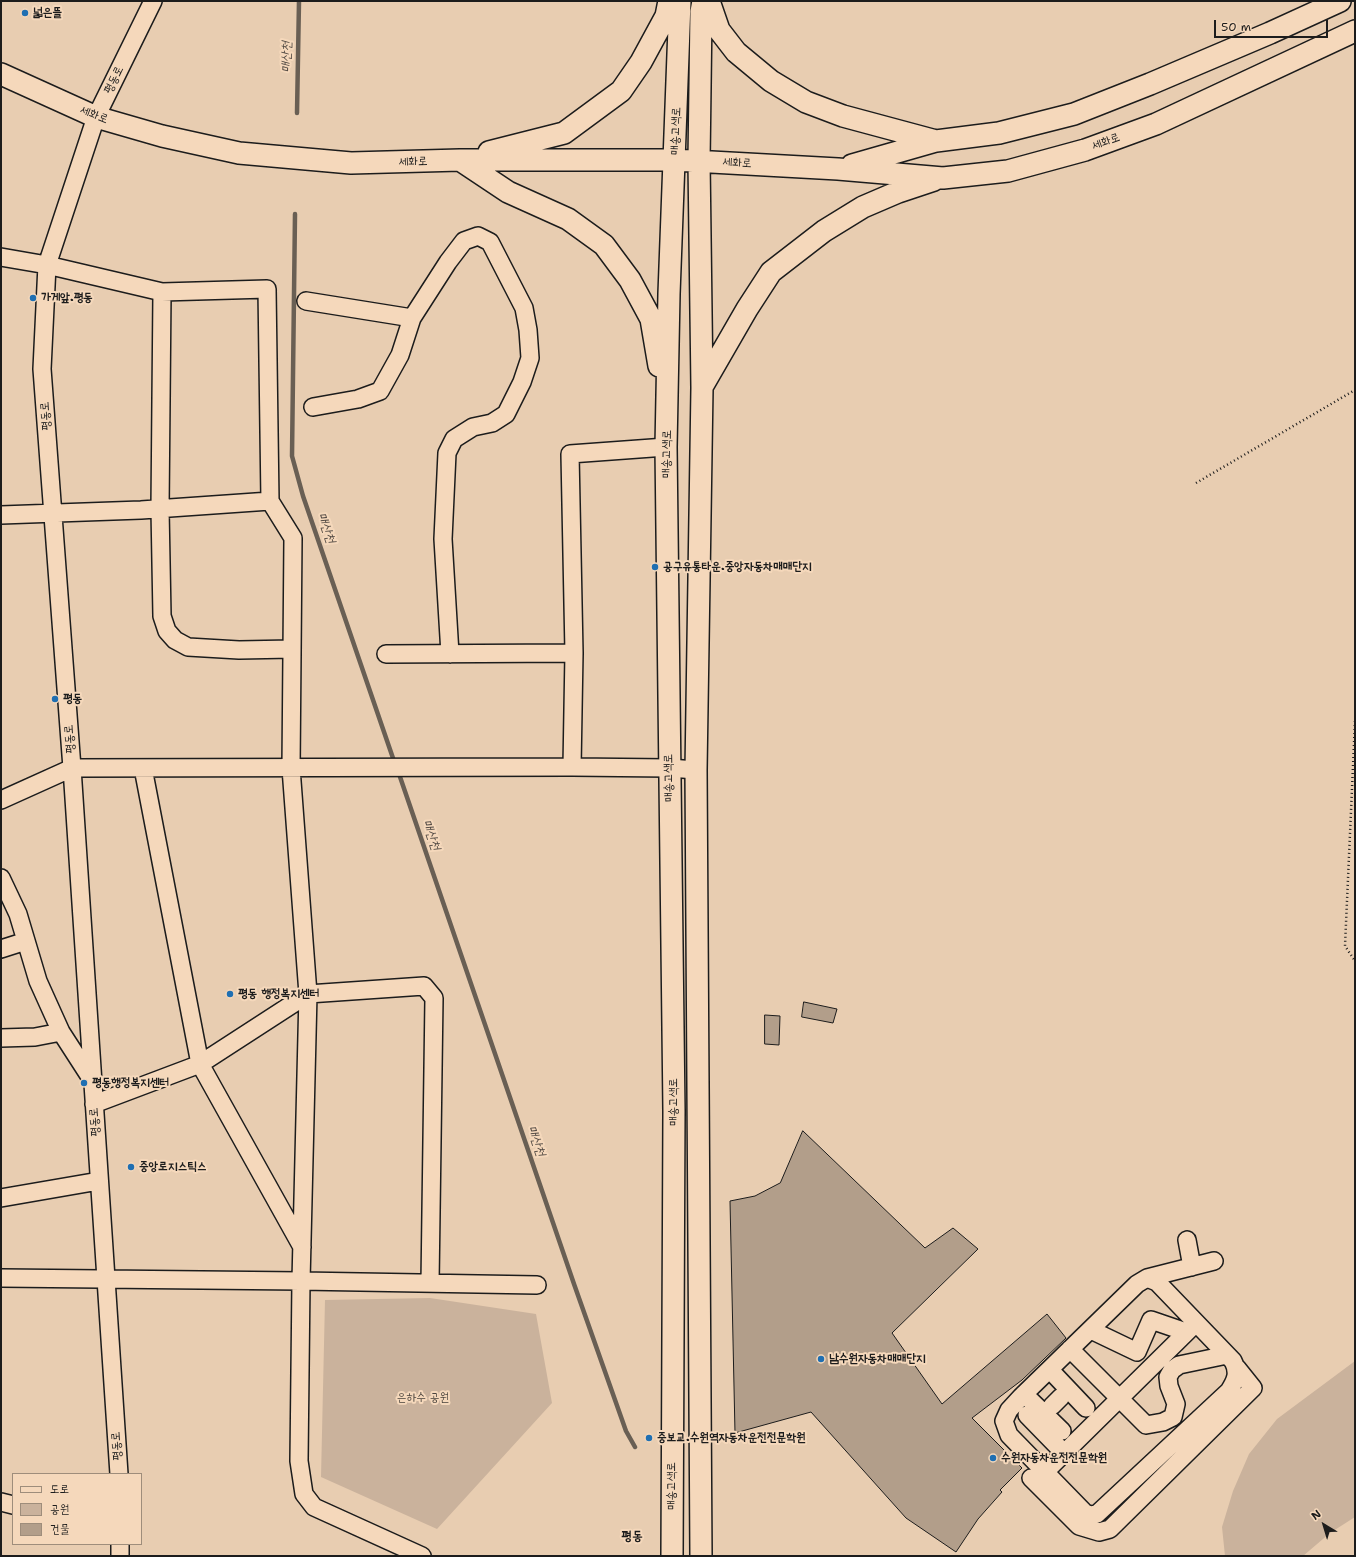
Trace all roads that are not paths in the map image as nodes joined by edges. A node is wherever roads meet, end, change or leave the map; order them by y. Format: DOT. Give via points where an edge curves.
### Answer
graph roads {
  1 [pos="153,1"];
  2 [pos="669,1"];
  3 [pos="680,1"];
  4 [pos="703,1"];
  5 [pos="709,1"];
  6 [pos="1326,1"];
  7 [pos="1340,1"];
  8 [pos="1355,31"];
  9 [pos="1270,33"];
  10 [pos="1,74"];
  11 [pos="96,117"];
  12 [pos="936,141"];
  13 [pos="460,160"];
  14 [pos="675,160"];
  15 [pos="698,161"];
  16 [pos="838,169"];
  17 [pos="942,178"];
  18 [pos="1,258"];
  19 [pos="47,265"];
  20 [pos="162,292"];
  21 [pos="306,301"];
  22 [pos="412,318"];
  23 [pos="702,388"];
  24 [pos="313,408"];
  25 [pos="667,418"];
  26 [pos="666,448"];
  27 [pos="270,501"];
  28 [pos="160,509"];
  29 [pos="53,513"];
  30 [pos="1,515"];
  31 [pos="292,649"];
  32 [pos="574,653"];
  33 [pos="386,654"];
  34 [pos="450,654"];
  35 [pos="572,767"];
  36 [pos="72,768"];
  37 [pos="142,768"];
  38 [pos="291,768"];
  39 [pos="669,768"];
  40 [pos="696,770"];
  41 [pos="1,800"];
  42 [pos="1,878"];
  43 [pos="26,941"];
  44 [pos="1,950"];
  45 [pos="308,994"];
  46 [pos="61,1032"];
  47 [pos="1,1038"];
  48 [pos="200,1064"];
  49 [pos="93,1082"];
  50 [pos="94,1104"];
  51 [pos="99,1181"];
  52 [pos="1,1198"];
  53 [pos="1187,1240"];
  54 [pos="302,1247"];
  55 [pos="1214,1261"];
  56 [pos="1192,1267"];
  57 [pos="1,1278"];
  58 [pos="1147,1278"];
  59 [pos="106,1279"];
  60 [pos="301,1280"];
  61 [pos="430,1283"];
  62 [pos="537,1285"];
  63 [pos="1191,1328"];
  64 [pos="1091,1330"];
  65 [pos="1070,1349"];
  66 [pos="1232,1362"];
  67 [pos="1050,1370"];
  68 [pos="1024,1394"];
  69 [pos="1119,1398"];
  70 [pos="1066,1406"];
  71 [pos="1031,1424"];
  72 [pos="1091,1426"];
  73 [pos="1064,1453"];
  74 [pos="119,1473"];
  75 [pos="1038,1475"];
  76 [pos="1,1502"];
  77 [pos="12,1505"];
  78 [pos="120,1545"];
  79 [pos="120,1556"];
  80 [pos="422,1556"];
  81 [pos="672,1556"];
  82 [pos="701,1556"];
  1 -- 11 [label="street, 평동로"];
  2 -- 13 [label="main road" via="666,16 641,62 621,91 564,133"];
  3 -- 14 [label="main road, 매송고색로"];
  4 -- 15 [label="main road, 매송고색로"];
  5 -- 12 [label="main road" via="719,30 736,52 771,82 806,102 843,116"];
  6 -- 9 [label="main road"];
  7 -- 9 [label="main road, 세화로"];
  8 -- 17 [label="main road, 세화로" via="1156,124 1085,150 1008,171"];
  9 -- 12 [label="main road, 세화로" via="1074,114 999,133"];
  10 -- 11 [label="main road, 세화로"];
  11 -- 13 [label="main road, 세화로" via="162,136 240,153 351,163"];
  11 -- 19 [label="street, 평동로"];
  12 -- 16 [label="main road, 세화로"];
  13 -- 14 [label="main road, 세화로"];
  13 -- 25 [label="main road" via="508,192 568,219 604,246 630,280 651,319"];
  14 -- 15 [label="main road, 세화로"];
  14 -- 25 [label="main road, 매송고색로"];
  15 -- 16 [label="main road, 세화로"];
  15 -- 23 [label="main road, 매송고색로"];
  16 -- 17 [label="main road, 세화로"];
  17 -- 23 [label="main road" via="898,192 863,208 824,231 771,272"];
  18 -- 19 [label="street"];
  19 -- 20 [label="street"];
  19 -- 29 [label="street, 평동로" via="42,369"];
  20 -- 27 [label="street" via="267,289"];
  20 -- 28 [label="street"];
  21 -- 22 [label="street"];
  22 -- 24 [label="street" via="400,355 380,391 358,399"];
  22 -- 34 [label="street" via="464,241 478,236 490,242 507,273 524,308 528,330 530,358 522,382 506,414 492,423 473,427 454,438 448,453 443,539"];
  23 -- 40 [label="main road, 매송고색로"];
  25 -- 26 [label="main road, 매송고색로"];
  26 -- 32 [label="street" via="570,454"];
  26 -- 39 [label="main road, 매송고색로"];
  27 -- 28 [label="street"];
  27 -- 31 [label="street" via="293,538"];
  28 -- 29 [label="street"];
  28 -- 31 [label="street" via="162,616 167,631 175,640 188,647 239,650"];
  29 -- 30 [label="street"];
  29 -- 36 [label="street, 평동로"];
  31 -- 38 [label="street"];
  32 -- 34 [label="street"];
  32 -- 35 [label="street"];
  33 -- 34 [label="street"];
  35 -- 38 [label="street"];
  35 -- 39 [label="street"];
  36 -- 37 [label="street"];
  36 -- 41 [label="street"];
  36 -- 49 [label="street, 평동로"];
  37 -- 38 [label="street"];
  37 -- 48 [label="street"];
  38 -- 45 [label="street"];
  39 -- 40 [label="street"];
  39 -- 81 [label="main road, 매송고색로" via="674,1111"];
  40 -- 82 [label="main road, 매송고색로"];
  42 -- 43 [label="street" via="18,914"];
  43 -- 44 [label="street"];
  43 -- 46 [label="street" via="38,981"];
  45 -- 48 [label="street"];
  45 -- 54 [label="street"];
  45 -- 61 [label="street" via="424,986 434,998"];
  46 -- 47 [label="street" via="34,1037"];
  46 -- 49 [label="street"];
  48 -- 50 [label="street"];
  48 -- 54 [label="street"];
  49 -- 50 [label="street, 평동로"];
  50 -- 51 [label="street, 평동로"];
  51 -- 52 [label="street"];
  51 -- 59 [label="street, 평동로"];
  53 -- 56 [label="street"];
  54 -- 60 [label="street"];
  55 -- 56 [label="street"];
  56 -- 58 [label="street"];
  57 -- 59 [label="street"];
  58 -- 63 [label="street" via="1157,1282"];
  58 -- 64 [label="street"];
  59 -- 60 [label="street"];
  59 -- 74 [label="street, 평동로"];
  60 -- 61 [label="street"];
  60 -- 80 [label="street" via="299,1461 304,1494 314,1507"];
  61 -- 62 [label="street"];
  63 -- 64 [label="street" via="1151,1320 1137,1352"];
  63 -- 66 [label="street"];
  63 -- 69 [label="street"];
  64 -- 65 [label="street"];
  65 -- 67 [label="street"];
  65 -- 69 [label="street"];
  66 -- 69 [label="street" via="1179,1365 1172,1370 1168,1377 1169,1386 1176,1404 1173,1417 1163,1422 1146,1425"];
  66 -- 75 [label="street" via="1236,1380 1229,1390 1097,1514 1085,1513"];
  67 -- 68 [label="street"];
  67 -- 70 [label="street"];
  68 -- 70 [label="street"];
  68 -- 75 [label="street" via="1004,1421 1009,1435"];
  69 -- 72 [label="street"];
  70 -- 72 [label="street"];
  71 -- 73 [label="street"];
  72 -- 73 [label="street"];
  73 -- 75 [label="street"];
  76 -- 77 [label="street"];
  78 -- 79 [label="street"];
}
